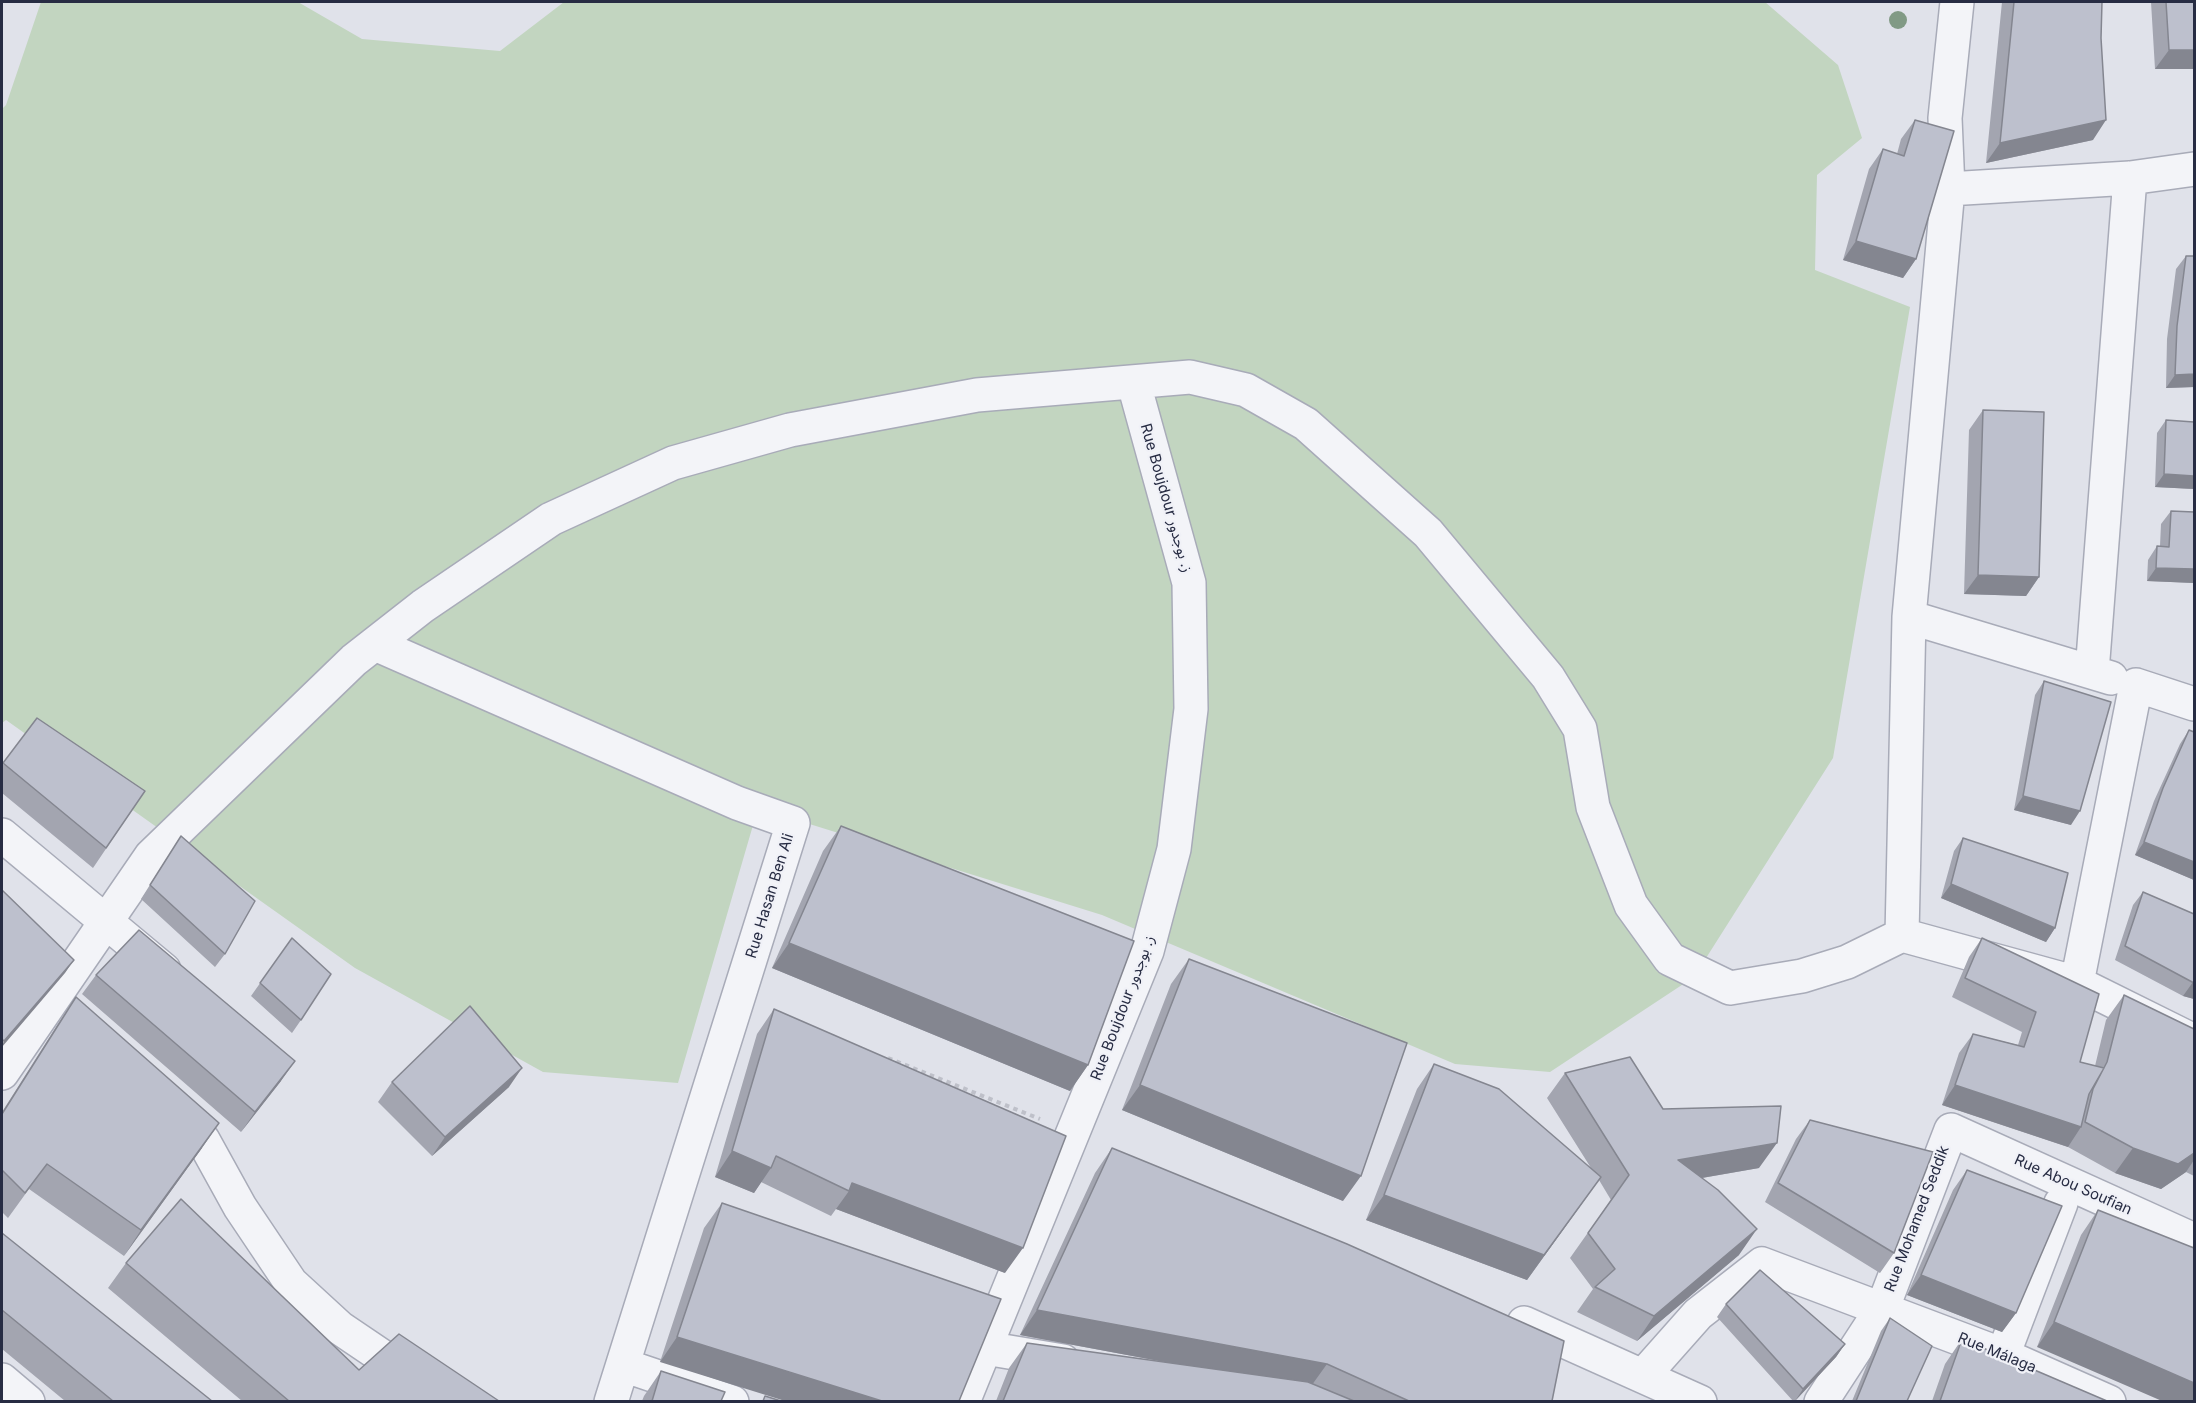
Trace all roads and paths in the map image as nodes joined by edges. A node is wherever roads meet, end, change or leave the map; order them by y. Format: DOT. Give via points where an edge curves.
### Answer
graph roads {
  1 [pos="1957,2"];
  2 [pos="2194,169"];
  3 [pos="2130,178"];
  4 [pos="1948,189"];
  5 [pos="1134,384"];
  6 [pos="1909,617"];
  7 [pos="375,644"];
  8 [pos="2092,672"];
  9 [pos="2136,685"];
  10 [pos="2194,704"];
  11 [pos="2,835"];
  12 [pos="106,923"];
  13 [pos="1902,935"];
  14 [pos="2077,983"];
  15 [pos="186,988"];
  16 [pos="54,1001"];
  17 [pos="79,1024"];
  18 [pos="2194,1041"];
  19 [pos="2,1073"];
  20 [pos="153,1094"];
  21 [pos="1951,1130"];
  22 [pos="2069,1184"];
  23 [pos="2194,1240"];
  24 [pos="1883,1307"];
  25 [pos="1493,1310"];
  26 [pos="985,1348"];
  27 [pos="2003,1355"];
  28 [pos="622,1365"];
  29 [pos="1091,1365"];
  30 [pos="1643,1376"];
  31 [pos="2,1380"];
  32 [pos="28,1401"];
  33 [pos="463,1401"];
  34 [pos="611,1401"];
  35 [pos="732,1401"];
  36 [pos="963,1401"];
  37 [pos="1700,1401"];
  38 [pos="1821,1401"];
  39 [pos="2109,1401"];
  1 -- 4 [label="street" via="1945,118"];
  2 -- 3 [label="street"];
  3 -- 4 [label="street"];
  3 -- 8 [label="street"];
  4 -- 6 [label="street"];
  5 -- 7 [label="street" via="977,395 790,430 673,463 551,519 423,606"];
  5 -- 13 [label="street" via="1190,377 1246,390 1306,424 1428,533 1548,678 1580,729 1593,807 1631,905 1670,959 1730,988 1802,976 1847,962"];
  5 -- 26 [label="street, Rue Boujdour ز. بوجدور" via="1189,583 1191,709 1173,849 1147,951"];
  6 -- 8 [label="street"];
  6 -- 13 [label="street"];
  7 -- 12 [label="street" via="151,856"];
  7 -- 28 [label="street, Rue Hasan Ben Ali" via="737,803 793,823"];
  8 -- 9 [label="street"];
  9 -- 10 [label="street"];
  9 -- 14 [label="street"];
  11 -- 12 [label="street"];
  12 -- 15 [label="street"];
  12 -- 16 [label="street"];
  13 -- 14 [label="street"];
  14 -- 18 [label="street"];
  16 -- 17 [label="street"];
  16 -- 19 [label="street"];
  20 -- 33 [label="street" via="203,1140 240,1207 291,1283 340,1328 414,1378"];
  21 -- 22 [label="street, Rue Abou Soufian"];
  21 -- 24 [label="street, Rue Mohamed Seddik"];
  22 -- 23 [label="street, Rue Abou Soufian"];
  22 -- 27 [label="street"];
  24 -- 27 [label="street, Rue Málaga"];
  24 -- 30 [label="street, Rue Mohamed Seddik" via="1762,1263 1698,1314"];
  24 -- 38 [label="street, Rue Mohamed Seddik"];
  25 -- 30 [label="street"];
  26 -- 29 [label="street"];
  26 -- 36 [label="street, Rue Boujdour ز. بوجدور"];
  27 -- 39 [label="street, Rue Málaga"];
  28 -- 34 [label="street, Rue Hasan Ben Ali"];
  28 -- 35 [label="street"];
  30 -- 37 [label="street"];
  31 -- 32 [label="street"];
}
